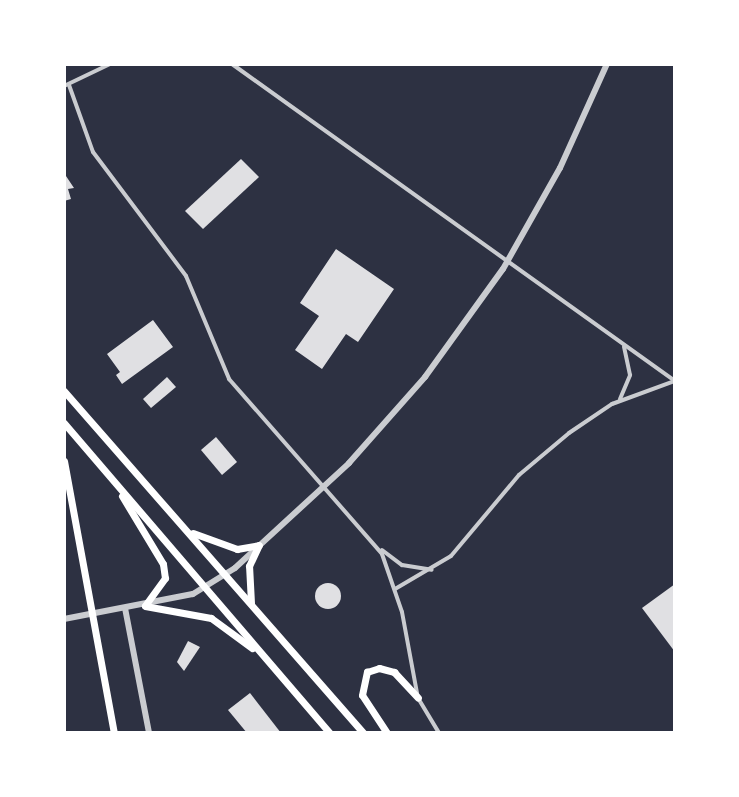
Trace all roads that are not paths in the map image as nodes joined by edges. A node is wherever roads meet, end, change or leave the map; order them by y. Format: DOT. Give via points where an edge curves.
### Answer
graph roads {
  1 [pos="110,64"];
  2 [pos="232,64"];
  3 [pos="607,64"];
  4 [pos="66,85"];
  5 [pos="509,261"];
  6 [pos="624,344"];
  7 [pos="675,381"];
  8 [pos="64,391"];
  9 [pos="619,400"];
  10 [pos="64,423"];
  11 [pos="64,461"];
  12 [pos="108,473"];
  13 [pos="323,486"];
  14 [pos="185,528"];
  15 [pos="259,545"];
  16 [pos="376,545"];
  17 [pos="434,570"];
  18 [pos="225,575"];
  19 [pos="204,587"];
  20 [pos="395,589"];
  21 [pos="252,605"];
  22 [pos="145,606"];
  23 [pos="125,608"];
  24 [pos="65,619"];
  25 [pos="265,658"];
  26 [pos="418,698"];
  27 [pos="114,733"];
  28 [pos="149,733"];
  29 [pos="330,733"];
  30 [pos="363,733"];
  31 [pos="387,733"];
  32 [pos="439,733"];
  1 -- 4 [label="street"];
  2 -- 5 [label="street"];
  3 -- 5 [label="street" via="560,168"];
  4 -- 13 [label="street" via="93,152 186,276 229,379"];
  5 -- 6 [label="street"];
  5 -- 13 [label="street" via="425,377"];
  6 -- 7 [label="street"];
  6 -- 9 [label="street" via="630,375"];
  7 -- 9 [label="street"];
  8 -- 14 [label="main road"];
  9 -- 17 [label="street" via="519,475"];
  10 -- 12 [label="main road"];
  11 -- 27 [label="main road"];
  12 -- 19 [label="main road"];
  12 -- 22 [label="main road" via="163,564 165,578"];
  13 -- 15 [label="street"];
  13 -- 16 [label="street"];
  14 -- 15 [label="main road" via="210,543 237,549"];
  14 -- 18 [label="main road"];
  15 -- 18 [label="street"];
  15 -- 21 [label="main road" via="248,576"];
  16 -- 17 [label="street" via="402,565"];
  16 -- 20 [label="street"];
  17 -- 20 [label="street"];
  18 -- 19 [label="street"];
  18 -- 21 [label="main road"];
  19 -- 22 [label="street"];
  19 -- 25 [label="main road"];
  20 -- 26 [label="street"];
  21 -- 30 [label="main road"];
  22 -- 23 [label="street"];
  22 -- 25 [label="main road" via="211,618"];
  23 -- 24 [label="street"];
  23 -- 28 [label="street"];
  25 -- 29 [label="main road"];
  26 -- 31 [label="main road" via="394,672 367,672 362,695"];
  26 -- 32 [label="street"];
}
